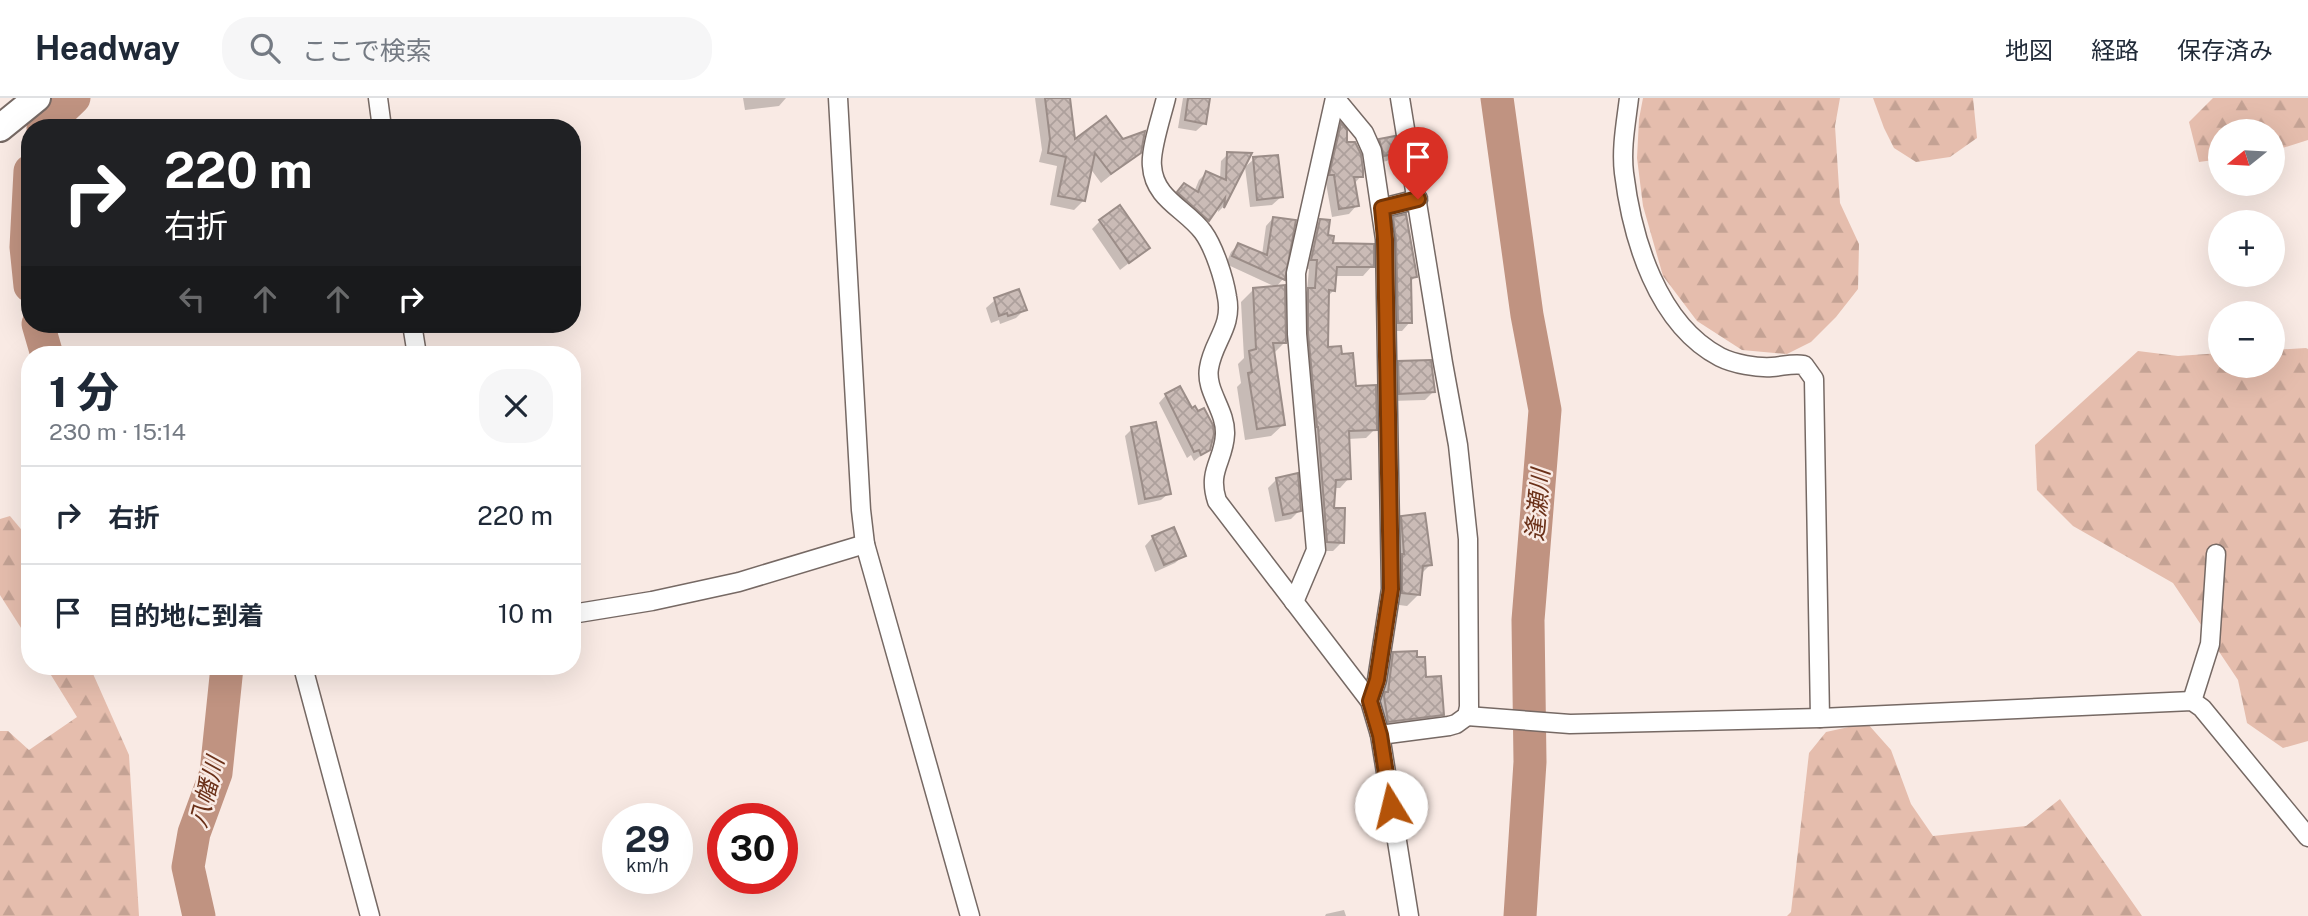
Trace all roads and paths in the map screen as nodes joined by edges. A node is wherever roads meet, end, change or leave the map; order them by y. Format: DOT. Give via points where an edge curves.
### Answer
graph roads {
  1 [pos="37,98"];
  2 [pos="378,98"];
  3 [pos="838,98"];
  4 [pos="1166,98"];
  5 [pos="1335,98"];
  6 [pos="1400,98"];
  7 [pos="1629,98"];
  8 [pos="381,119"];
  9 [pos="0,128"];
  10 [pos="1418,199"];
  11 [pos="1382,208"];
  12 [pos="865,544"];
  13 [pos="2216,554"];
  14 [pos="1294,603"];
  15 [pos="581,613"];
  16 [pos="305,675"];
  17 [pos="1370,701"];
  18 [pos="2192,701"];
  19 [pos="1475,717"];
  20 [pos="1820,718"];
  21 [pos="1380,735"];
  22 [pos="2308,837"];
  23 [pos="370,916"];
  24 [pos="970,916"];
  25 [pos="1409,916"];
  1 -- 9 [label="street"];
  2 -- 8 [label="street"];
  3 -- 12 [label="street"];
  4 -- 14 [label="street" via="1152,156 1153,173 1169,202 1198,226 1210,243 1228,304 1225,329 1209,367 1209,385 1225,435 1213,478 1214,495"];
  5 -- 11 [label="street" via="1364,133 1372,151"];
  5 -- 14 [label="street" via="1296,273 1316,550"];
  6 -- 10 [label="street"];
  7 -- 20 [label="street" via="1623,142 1632,212 1657,292 1676,321 1720,357 1769,367 1804,365 1814,379"];
  10 -- 11 [label="street"];
  10 -- 19 [label="street" via="1458,445 1468,539"];
  11 -- 17 [label="street" via="1391,589"];
  12 -- 15 [label="street" via="739,582"];
  12 -- 24 [label="street"];
  13 -- 18 [label="street" via="2210,645"];
  14 -- 17 [label="street"];
  16 -- 23 [label="street"];
  17 -- 21 [label="street"];
  18 -- 20 [label="street"];
  18 -- 22 [label="street"];
  19 -- 20 [label="street" via="1550,723"];
  19 -- 21 [label="street" via="1449,726"];
  21 -- 25 [label="street"];
}
